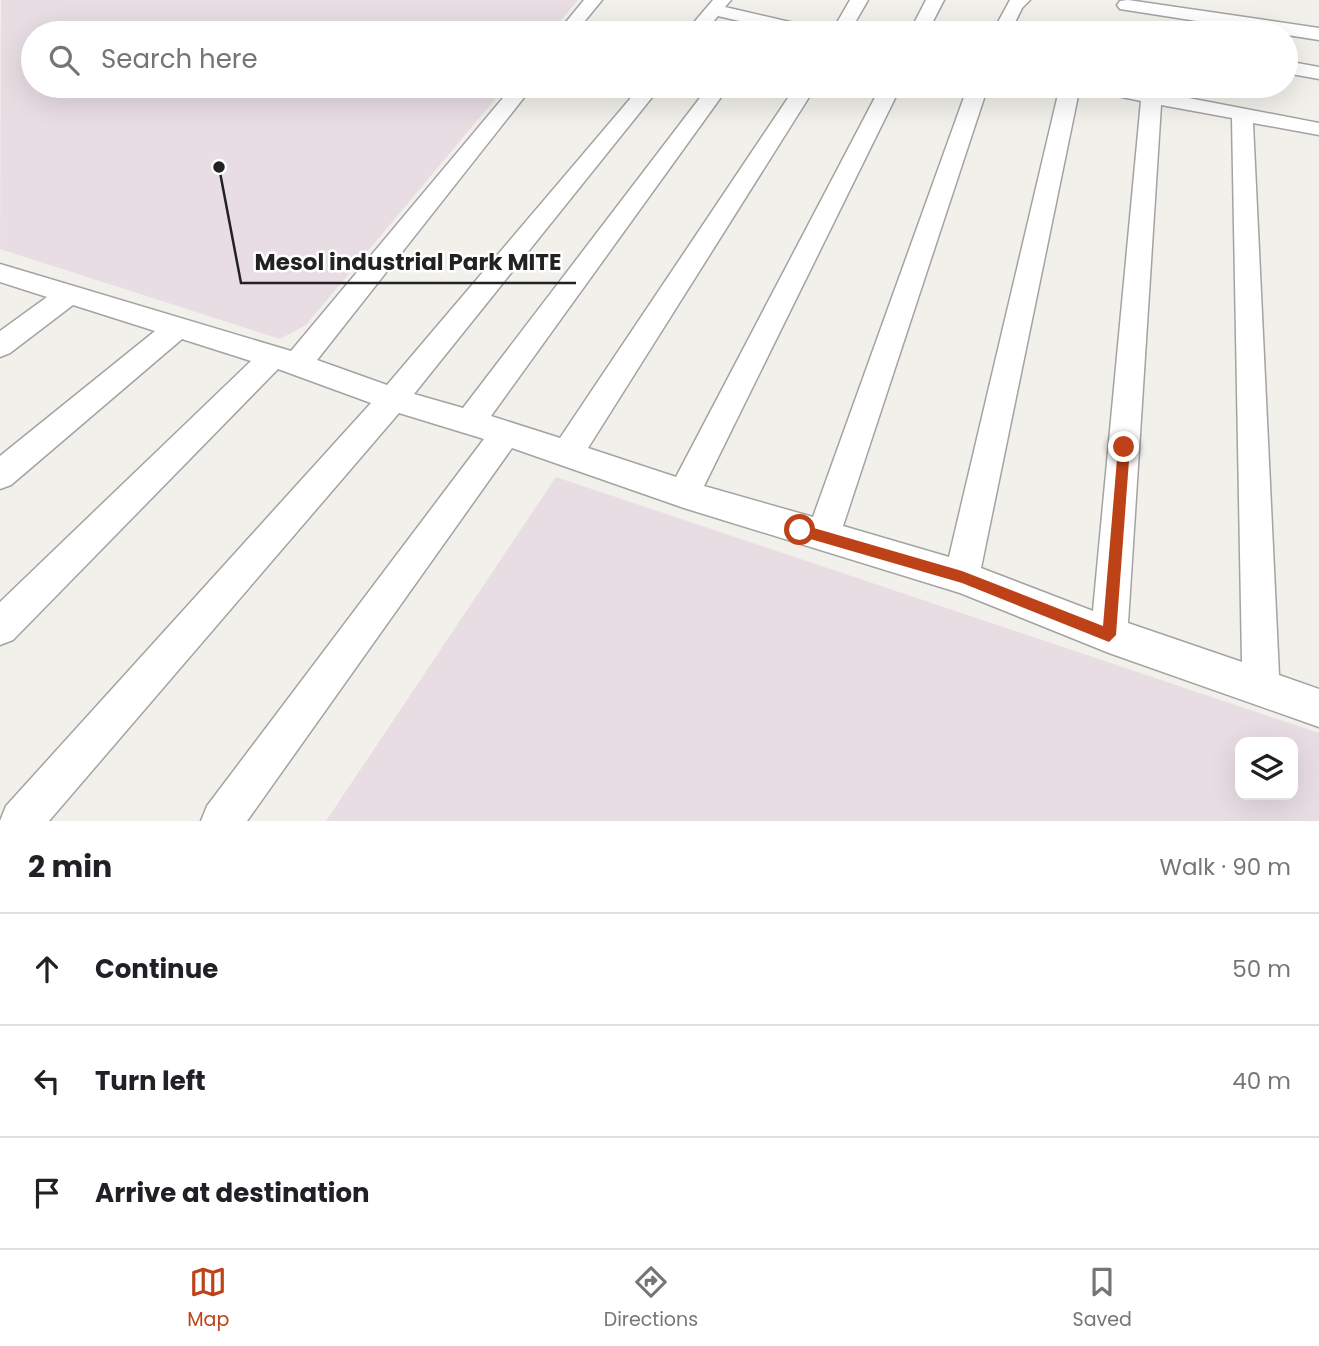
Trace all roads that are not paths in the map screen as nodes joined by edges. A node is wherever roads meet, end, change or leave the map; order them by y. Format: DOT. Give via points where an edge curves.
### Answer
graph roads {
  1 [pos="593,0"];
  2 [pos="859,0"];
  3 [pos="935,0"];
  4 [pos="1021,0"];
  5 [pos="1121,3"];
  6 [pos="718,5"];
  7 [pos="576,21"];
  8 [pos="704,21"];
  9 [pos="749,21"];
  10 [pos="847,21"];
  11 [pos="924,21"];
  12 [pos="1006,21"];
  13 [pos="1143,21"];
  14 [pos="1236,21"];
  15 [pos="1298,31"];
  16 [pos="1319,34"];
  17 [pos="1298,69"];
  18 [pos="1319,73"];
  19 [pos="513,98"];
  20 [pos="641,98"];
  21 [pos="710,98"];
  22 [pos="798,98"];
  23 [pos="885,98"];
  24 [pos="974,98"];
  25 [pos="1067,98"];
  26 [pos="1166,98"];
  27 [pos="1179,98"];
  28 [pos="1242,113"];
  29 [pos="1319,128"];
  30 [pos="0,273"];
  31 [pos="69,294"];
  32 [pos="176,329"];
  33 [pos="0,346"];
  34 [pos="285,361"];
  35 [pos="393,399"];
  36 [pos="470,422"];
  37 [pos="506,433"];
  38 [pos="566,455"];
  39 [pos="0,475"];
  40 [pos="684,494"];
  41 [pos="823,537"];
  42 [pos="962,577"];
  43 [pos="0,627"];
  44 [pos="1109,635"];
  45 [pos="1261,688"];
  46 [pos="1319,708"];
  47 [pos="21,821"];
  48 [pos="222,821"];
  1 -- 7 [label="street"];
  2 -- 10 [label="street"];
  3 -- 11 [label="street"];
  4 -- 12 [label="street"];
  5 -- 13 [label="street"];
  5 -- 14 [label="street"];
  6 -- 8 [label="street"];
  6 -- 9 [label="street"];
  15 -- 16 [label="street"];
  17 -- 18 [label="street"];
  19 -- 34 [label="street"];
  20 -- 35 [label="street"];
  21 -- 36 [label="street"];
  22 -- 38 [label="street"];
  23 -- 40 [label="street"];
  24 -- 41 [label="street"];
  25 -- 42 [label="street"];
  26 -- 44 [label="street"];
  27 -- 28 [label="street"];
  28 -- 29 [label="street"];
  28 -- 45 [label="street"];
  30 -- 31 [label="street"];
  31 -- 32 [label="street"];
  31 -- 33 [label="street"];
  32 -- 34 [label="street"];
  32 -- 39 [label="street"];
  34 -- 35 [label="street"];
  34 -- 43 [label="street"];
  35 -- 36 [label="street"];
  35 -- 47 [label="street"];
  36 -- 37 [label="street"];
  37 -- 38 [label="street"];
  37 -- 48 [label="street"];
  38 -- 40 [label="street"];
  40 -- 41 [label="street"];
  41 -- 42 [label="street"];
  42 -- 44 [label="street"];
  44 -- 45 [label="street"];
  45 -- 46 [label="street"];
}
